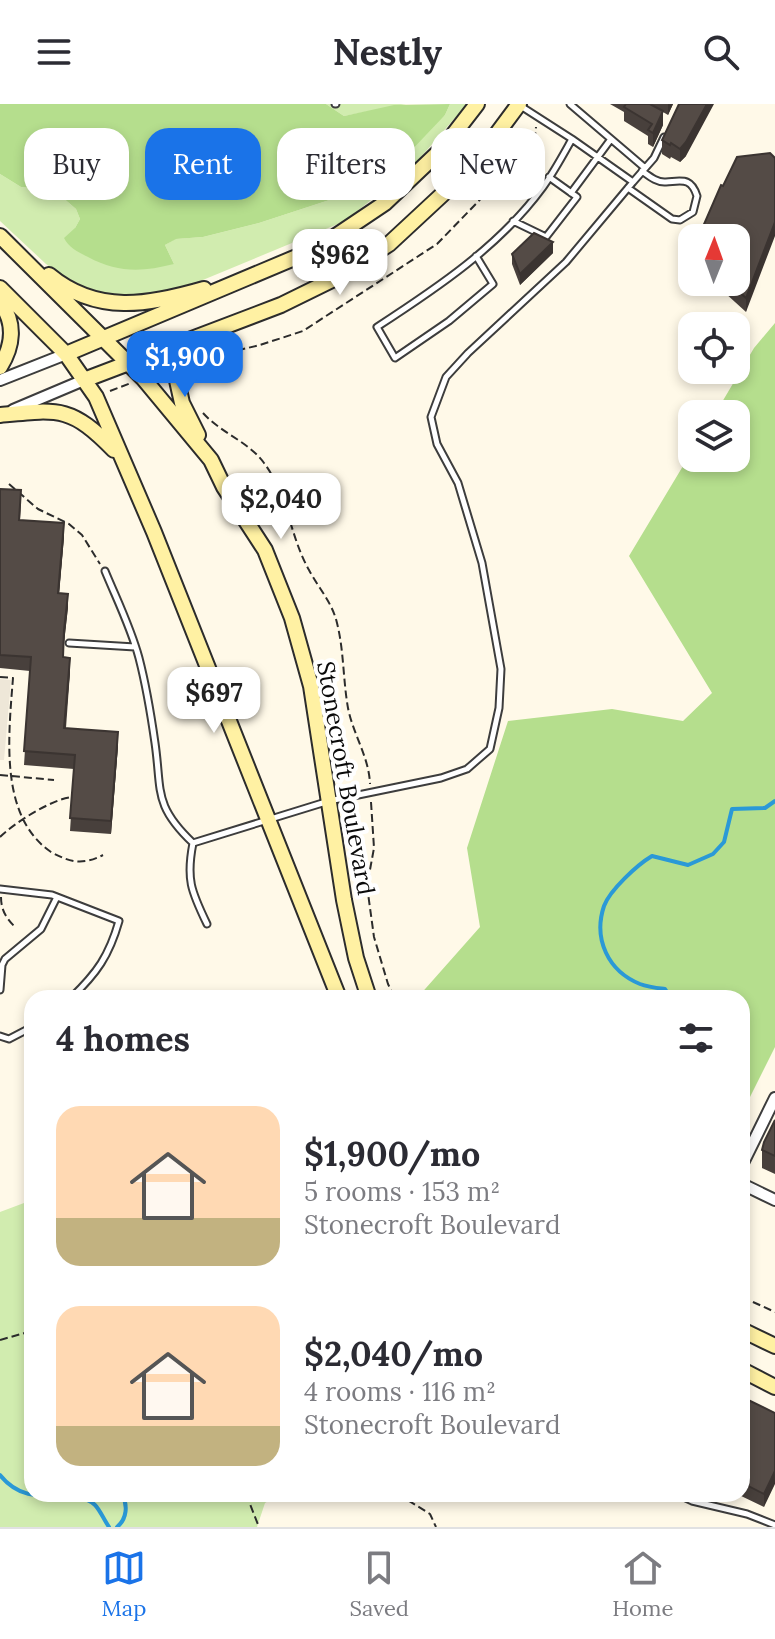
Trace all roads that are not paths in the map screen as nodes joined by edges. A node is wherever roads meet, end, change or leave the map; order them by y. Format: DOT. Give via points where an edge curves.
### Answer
graph roads {
  1 [pos="477,104"];
  2 [pos="519,104"];
  3 [pos="570,104"];
  4 [pos="665,135"];
  5 [pos="572,139"];
  6 [pos="611,139"];
  7 [pos="597,156"];
  8 [pos="644,170"];
  9 [pos="549,177"];
  10 [pos="633,182"];
  11 [pos="628,188"];
  12 [pos="571,193"];
  13 [pos="513,221"];
  14 [pos="0,235"];
  15 [pos="476,256"];
  16 [pos="273,269"];
  17 [pos="0,288"];
  18 [pos="0,302"];
  19 [pos="281,305"];
  20 [pos="106,338"];
  21 [pos="66,354"];
  22 [pos="129,363"];
  23 [pos="0,367"];
  24 [pos="0,380"];
  25 [pos="84,380"];
  26 [pos="0,415"];
  27 [pos="123,458"];
  28 [pos="211,460"];
  29 [pos="105,571"];
  30 [pos="69,643"];
  31 [pos="135,647"];
  32 [pos="329,801"];
  33 [pos="269,819"];
  34 [pos="193,843"];
  35 [pos="1,889"];
  36 [pos="57,897"];
  37 [pos="207,924"];
  38 [pos="0,990"];
  39 [pos="79,990"];
  40 [pos="336,990"];
  41 [pos="367,990"];
  42 [pos="24,1031"];
  43 [pos="0,1036"];
  44 [pos="775,1098"];
  45 [pos="750,1149"];
  46 [pos="750,1188"];
  47 [pos="775,1200"];
  48 [pos="750,1334"];
  49 [pos="775,1346"];
  50 [pos="750,1374"];
  51 [pos="775,1387"];
  52 [pos="696,1502"];
  53 [pos="775,1525"];
  1 -- 16 [label="main road" via="443,148 385,203 318,248"];
  2 -- 5 [label="lane"];
  2 -- 19 [label="main road" via="473,166 389,244"];
  3 -- 6 [label="lane"];
  4 -- 8 [label="lane"];
  5 -- 7 [label="lane"];
  5 -- 9 [label="lane"];
  6 -- 7 [label="lane"];
  6 -- 8 [label="lane"];
  7 -- 10 [label="lane"];
  7 -- 12 [label="lane"];
  8 -- 10 [label="lane"];
  8 -- 11 [label="lane" via="655,180 692,184 697,196 693,212 672,219"];
  9 -- 12 [label="lane"];
  9 -- 13 [label="lane"];
  10 -- 11 [label="lane"];
  11 -- 32 [label="lane" via="566,262 446,377 431,417 482,563 501,669 490,749 467,769 441,778"];
  12 -- 13 [label="lane" via="577,197 546,237"];
  13 -- 15 [label="lane"];
  14 -- 16 [label="main road" via="58,282 118,304 157,302"];
  14 -- 20 [label="main road, Stonecroft Boulevard"];
  15 -- 15 [label="lane" via="493,284 395,358 377,327"];
  16 -- 20 [label="main road"];
  17 -- 21 [label="main road"];
  18 -- 23 [label="main road" via="12,334"];
  19 -- 22 [label="main road"];
  19 -- 28 [label="main road" via="206,344 176,376 182,403"];
  20 -- 21 [label="main road"];
  20 -- 22 [label="main road, Stonecroft Boulevard"];
  21 -- 24 [label="street"];
  21 -- 25 [label="main road"];
  22 -- 25 [label="main road"];
  22 -- 28 [label="main road, Stonecroft Boulevard"];
  25 -- 26 [label="street"];
  25 -- 27 [label="main road"];
  26 -- 27 [label="main road" via="71,414"];
  27 -- 33 [label="main road"];
  28 -- 32 [label="main road, Stonecroft Boulevard" via="265,550 292,618 313,699"];
  29 -- 31 [label="lane"];
  30 -- 31 [label="lane"];
  31 -- 34 [label="lane" via="156,745 159,794 174,825"];
  32 -- 33 [label="lane"];
  32 -- 41 [label="main road, Stonecroft Boulevard" via="346,912"];
  33 -- 34 [label="lane"];
  33 -- 40 [label="main road"];
  34 -- 37 [label="lane" via="190,887"];
  35 -- 36 [label="lane"];
  36 -- 38 [label="lane" via="41,929 5,959"];
  36 -- 39 [label="lane" via="119,921 100,969"];
  42 -- 43 [label="lane" via="9,1039"];
  44 -- 45 [label="street"];
  46 -- 47 [label="street"];
  48 -- 49 [label="main road"];
  50 -- 51 [label="main road"];
  52 -- 53 [label="lane"];
}
